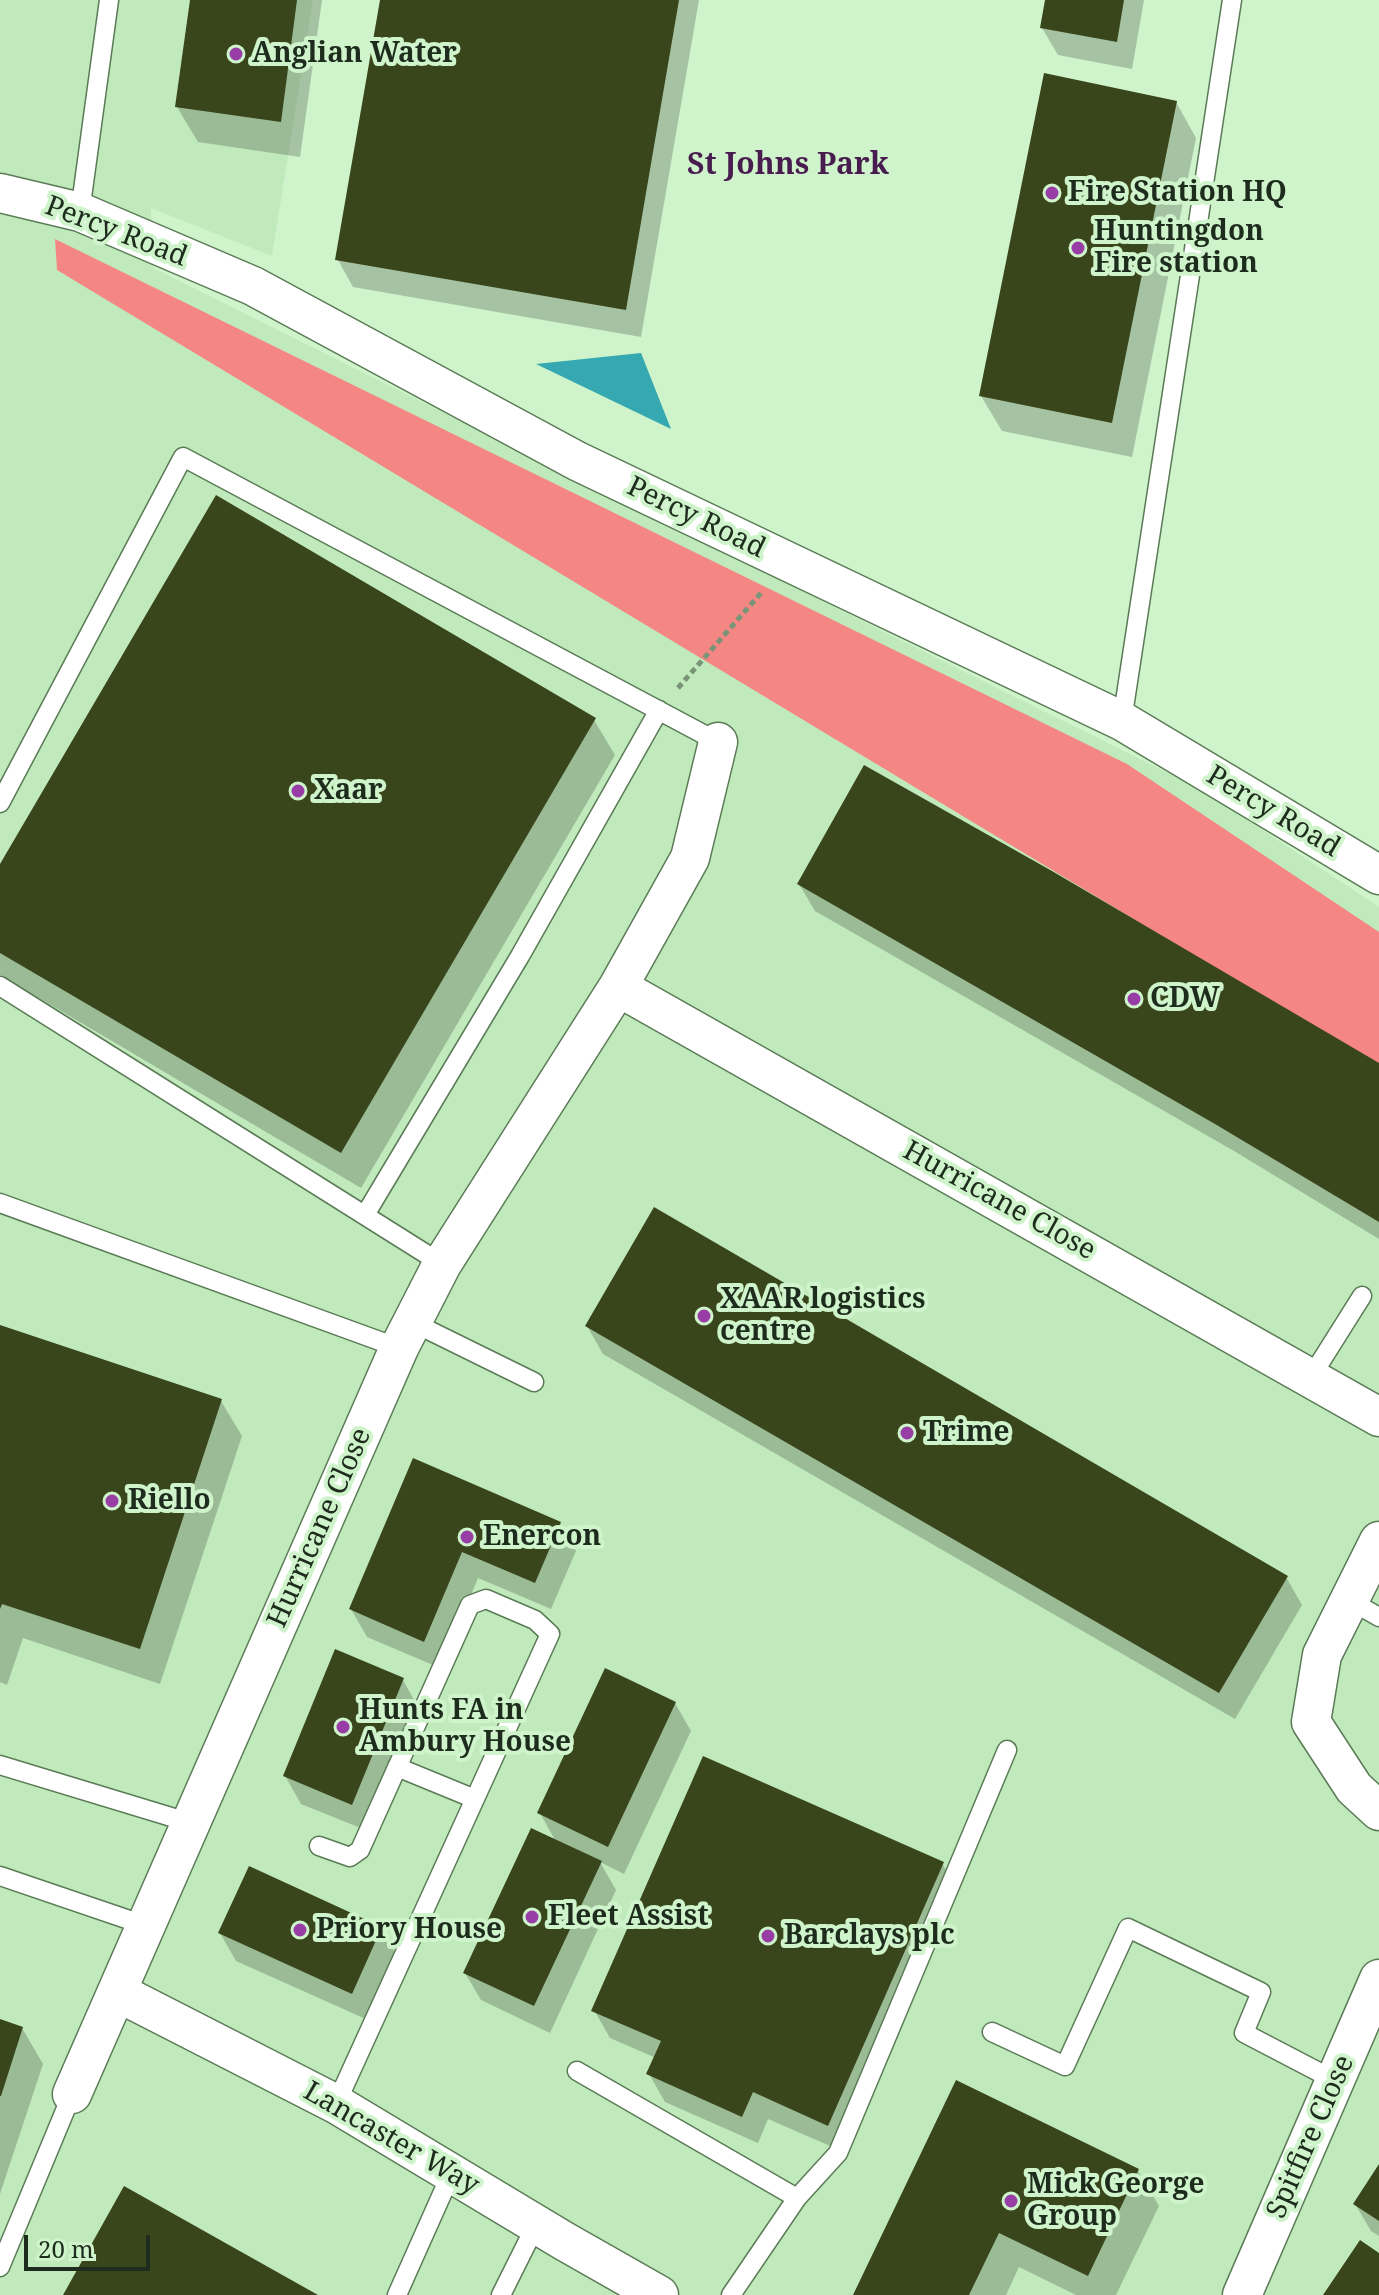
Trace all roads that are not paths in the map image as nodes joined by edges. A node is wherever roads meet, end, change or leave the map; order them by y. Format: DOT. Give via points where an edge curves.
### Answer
graph roads {
  1 [pos="109,0"];
  2 [pos="1232,0"];
  3 [pos="0,193"];
  4 [pos="80,212"];
  5 [pos="659,710"];
  6 [pos="1122,721"];
  7 [pos="718,742"];
  8 [pos="0,803"];
  9 [pos="1379,875"];
  10 [pos="0,986"];
  11 [pos="618,987"];
  12 [pos="0,1203"];
  13 [pos="365,1215"];
  14 [pos="442,1264"];
  15 [pos="1362,1296"];
  16 [pos="405,1335"];
  17 [pos="1311,1377"];
  18 [pos="534,1382"];
  19 [pos="1379,1417"];
  20 [pos="1379,1541"];
  21 [pos="1365,1609"];
  22 [pos="1007,1750"];
  23 [pos="0,1765"];
  24 [pos="397,1767"];
  25 [pos="475,1799"];
  26 [pos="1379,1811"];
  27 [pos="191,1823"];
  28 [pos="319,1846"];
  29 [pos="0,1876"];
  30 [pos="147,1926"];
  31 [pos="1379,1979"];
  32 [pos="117,1992"];
  33 [pos="992,2032"];
  34 [pos="577,2071"];
  35 [pos="1336,2081"];
  36 [pos="72,2094"];
  37 [pos="336,2104"];
  38 [pos="451,2174"];
  39 [pos="797,2198"];
  40 [pos="536,2225"];
  41 [pos="0,2267"];
  42 [pos="397,2295"];
  43 [pos="501,2295"];
  44 [pos="659,2295"];
  45 [pos="731,2295"];
  46 [pos="1242,2295"];
  1 -- 4 [label="lane"];
  2 -- 6 [label="lane"];
  3 -- 4 [label="street, Percy Road"];
  4 -- 6 [label="street, Percy Road" via="253,286 577,461"];
  5 -- 7 [label="lane"];
  5 -- 8 [label="lane" via="183,457"];
  5 -- 13 [label="lane"];
  6 -- 9 [label="street, Percy Road"];
  7 -- 11 [label="street, Hurricane Close" via="690,858"];
  10 -- 13 [label="lane"];
  11 -- 14 [label="street, Hurricane Close"];
  11 -- 17 [label="street, Hurricane Close"];
  12 -- 16 [label="lane"];
  13 -- 14 [label="lane"];
  14 -- 16 [label="street, Hurricane Close"];
  15 -- 17 [label="lane"];
  16 -- 18 [label="lane"];
  16 -- 27 [label="street, Hurricane Close"];
  17 -- 19 [label="street, Hurricane Close"];
  20 -- 21 [label="street"];
  21 -- 26 [label="street" via="1322,1655 1311,1722 1354,1788"];
  22 -- 39 [label="lane" via="838,2153"];
  23 -- 27 [label="lane"];
  24 -- 25 [label="lane"];
  24 -- 25 [label="lane" via="470,1605 486,1599 535,1620 550,1634"];
  24 -- 28 [label="lane" via="360,1850 350,1857"];
  25 -- 37 [label="lane"];
  27 -- 30 [label="street, Hurricane Close"];
  29 -- 30 [label="lane"];
  30 -- 32 [label="street, Hurricane Close"];
  31 -- 35 [label="street, Spitfire Close"];
  32 -- 36 [label="street, Hurricane Close"];
  32 -- 37 [label="street, Lancaster Way"];
  33 -- 35 [label="lane" via="1065,2066 1128,1928 1261,1992 1244,2033"];
  34 -- 39 [label="lane"];
  35 -- 46 [label="street, Spitfire Close"];
  36 -- 41 [label="lane"];
  37 -- 38 [label="street, Lancaster Way"];
  38 -- 40 [label="street, Lancaster Way"];
  38 -- 42 [label="lane"];
  39 -- 45 [label="lane"];
  40 -- 43 [label="lane"];
  40 -- 44 [label="street, Lancaster Way"];
}
